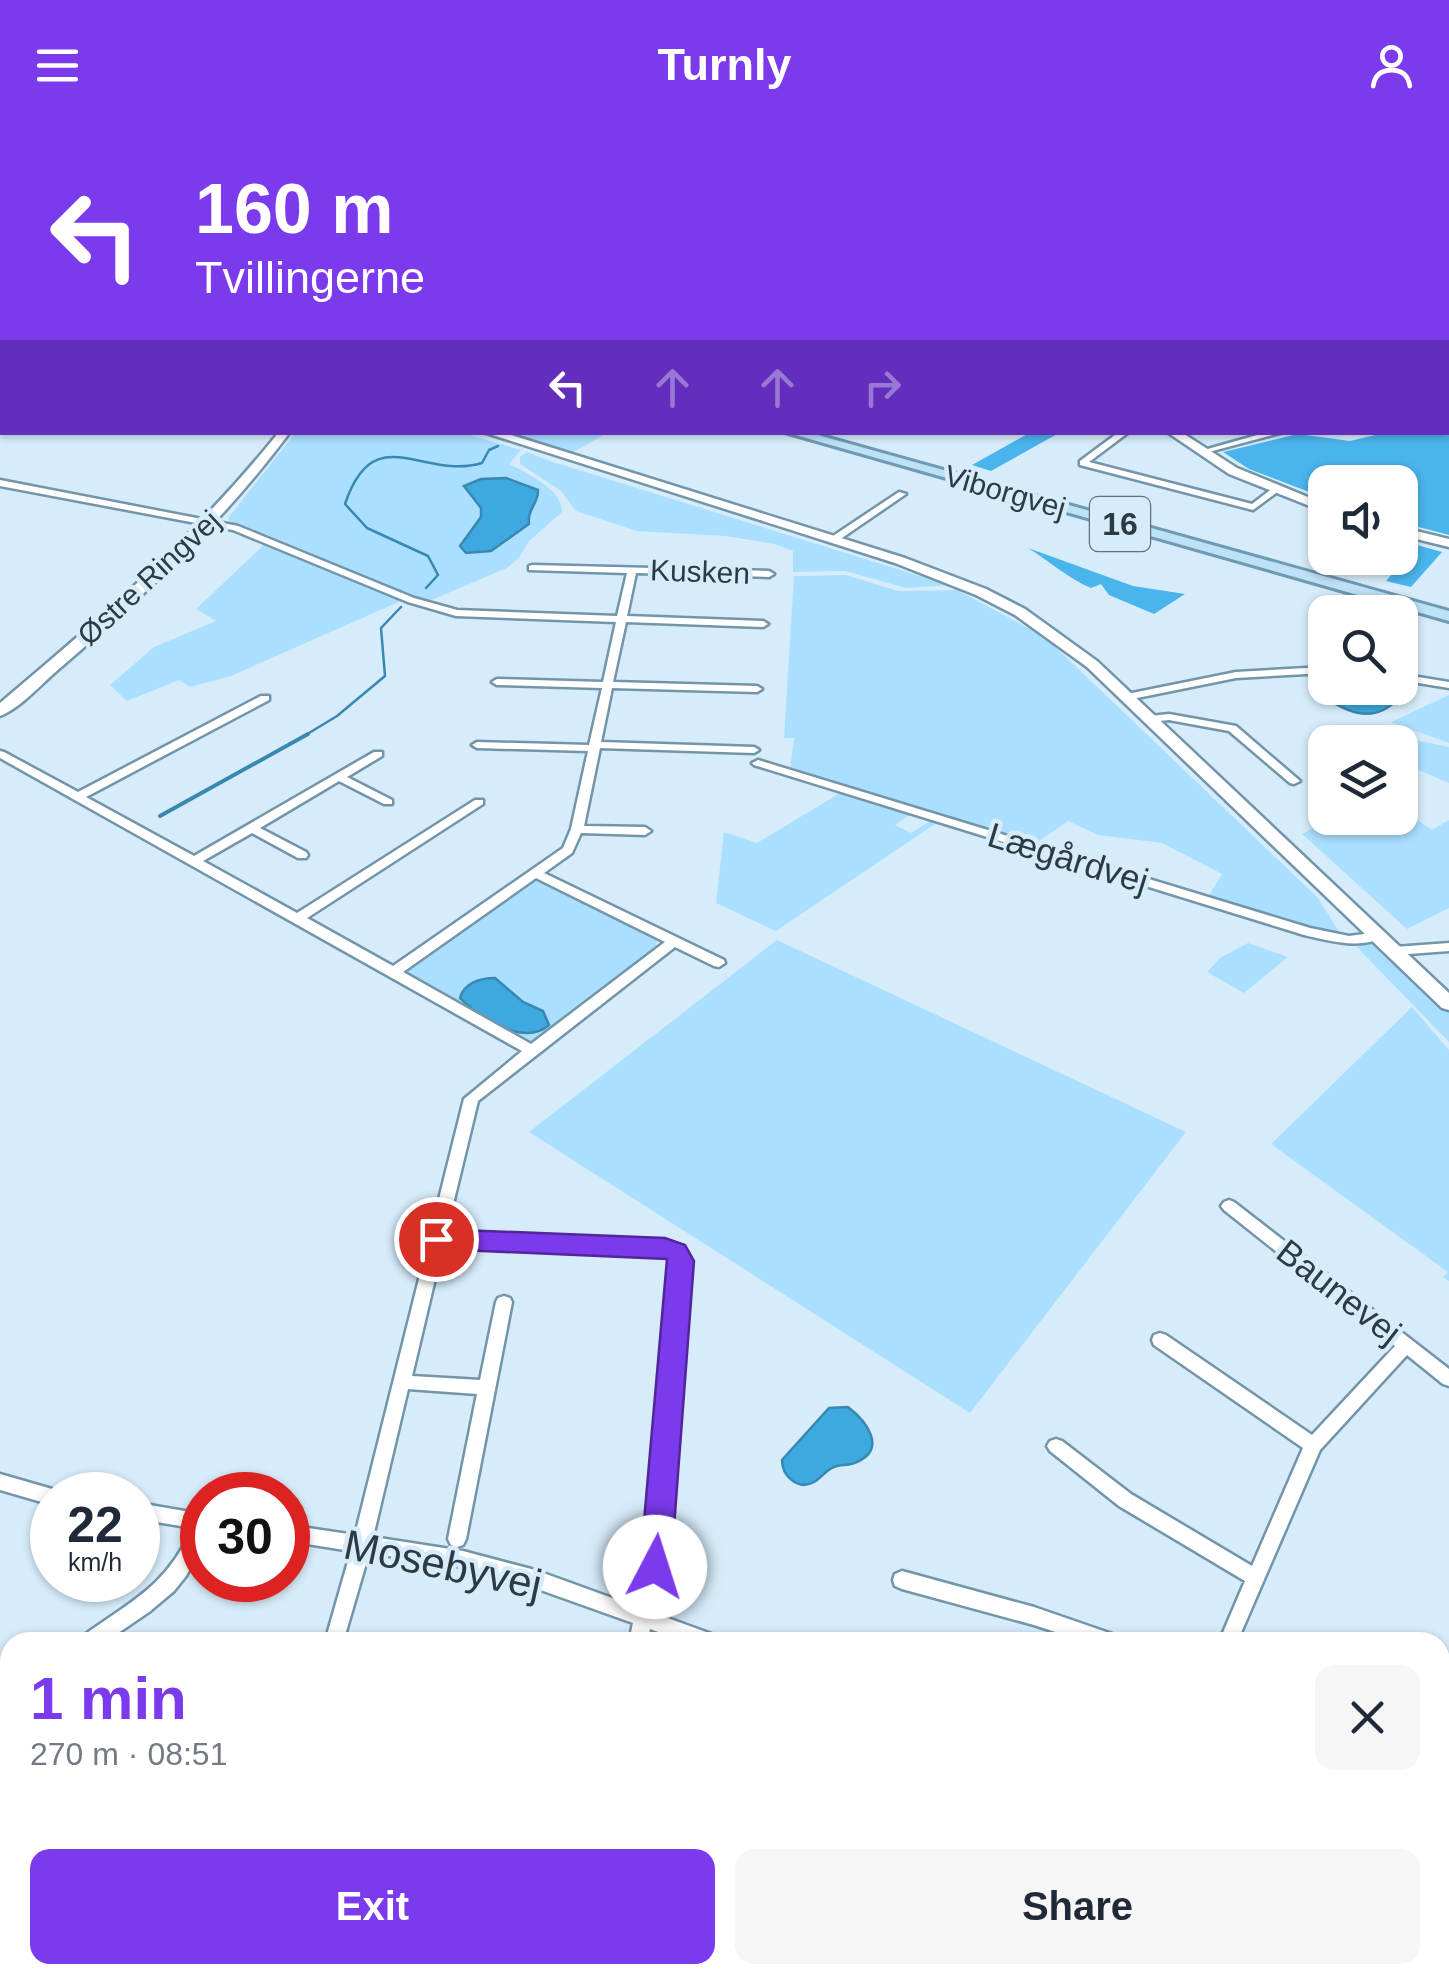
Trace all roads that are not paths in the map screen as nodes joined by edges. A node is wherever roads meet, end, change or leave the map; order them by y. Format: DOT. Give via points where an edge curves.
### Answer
graph roads {
  1 [pos="283,435"];
  2 [pos="498,435"];
  3 [pos="802,435"];
  4 [pos="1121,435"];
  5 [pos="1176,435"];
  6 [pos="1268,435"];
  7 [pos="1201,452"];
  8 [pos="0,483"];
  9 [pos="1276,490"];
  10 [pos="902,494"];
  11 [pos="1308,502"];
  12 [pos="212,522"];
  13 [pos="1418,535"];
  14 [pos="833,540"];
  15 [pos="1449,543"];
  16 [pos="532,568"];
  17 [pos="632,570"];
  18 [pos="769,574"];
  19 [pos="1449,616"];
  20 [pos="621,620"];
  21 [pos="763,624"];
  22 [pos="1308,671"];
  23 [pos="1418,679"];
  24 [pos="497,682"];
  25 [pos="608,685"];
  26 [pos="1449,685"];
  27 [pos="758,690"];
  28 [pos="1128,697"];
  29 [pos="265,698"];
  30 [pos="214,711"];
  31 [pos="0,712"];
  32 [pos="228,718"];
  33 [pos="1150,718"];
  34 [pos="478,745"];
  35 [pos="594,747"];
  36 [pos="0,754"];
  37 [pos="378,754"];
  38 [pos="328,768"];
  39 [pos="340,776"];
  40 [pos="1294,781"];
  41 [pos="79,796"];
  42 [pos="388,802"];
  43 [pos="479,802"];
  44 [pos="429,816"];
  45 [pos="444,824"];
  46 [pos="252,828"];
  47 [pos="578,828"];
  48 [pos="643,845"];
  49 [pos="302,855"];
  50 [pos="195,861"];
  51 [pos="536,873"];
  52 [pos="297,919"];
  53 [pos="1379,936"];
  54 [pos="674,940"];
  55 [pos="1449,946"];
  56 [pos="1395,951"];
  57 [pos="719,963"];
  58 [pos="394,972"];
  59 [pos="1449,1004"];
  60 [pos="532,1050"];
  61 [pos="1229,1206"];
  62 [pos="436,1239"];
  63 [pos="504,1302"];
  64 [pos="1160,1340"];
  65 [pos="1406,1345"];
  66 [pos="1449,1379"];
  67 [pos="402,1382"];
  68 [pos="485,1387"];
  69 [pos="1313,1445"];
  70 [pos="1056,1446"];
  71 [pos="0,1482"];
  72 [pos="30,1491"];
  73 [pos="310,1536"];
  74 [pos="457,1538"];
  75 [pos="362,1544"];
  76 [pos="180,1574"];
  77 [pos="1256,1578"];
  78 [pos="902,1580"];
  79 [pos="645,1620"];
  80 [pos="105,1632"];
  81 [pos="337,1632"];
  82 [pos="641,1632"];
  83 [pos="680,1632"];
  84 [pos="1081,1632"];
  85 [pos="1232,1632"];
  1 -- 12 [label="street, Østre Ringvej"];
  2 -- 14 [label="street"];
  3 -- 19 [label="main road, Viborgvej / 16"];
  4 -- 9 [label="street" via="1083,462 1253,507"];
  5 -- 7 [label="street"];
  6 -- 7 [label="street"];
  7 -- 9 [label="street"];
  8 -- 12 [label="street, Kusken"];
  9 -- 11 [label="street"];
  10 -- 14 [label="street"];
  12 -- 20 [label="street, Kusken" via="262,536 433,608"];
  12 -- 31 [label="street, Østre Ringvej"];
  13 -- 15 [label="street"];
  14 -- 28 [label="street" via="948,576 1019,609 1065,639"];
  16 -- 17 [label="street, Kusken"];
  17 -- 18 [label="street, Kusken"];
  17 -- 20 [label="street, Kusken"];
  20 -- 21 [label="street, Kusken"];
  20 -- 25 [label="street, Kusken"];
  22 -- 28 [label="street" via="1236,675"];
  23 -- 26 [label="street"];
  24 -- 25 [label="street"];
  25 -- 27 [label="street"];
  25 -- 35 [label="street, Kusken"];
  28 -- 33 [label="street"];
  29 -- 32 [label="street"];
  30 -- 32 [label="street"];
  32 -- 41 [label="street"];
  33 -- 40 [label="street" via="1232,728"];
  33 -- 53 [label="street"];
  34 -- 35 [label="street"];
  35 -- 47 [label="street, Kusken"];
  35 -- 53 [label="street, Lægårdvej" via="756,756 1308,932 1339,939"];
  36 -- 41 [label="street"];
  37 -- 39 [label="street"];
  38 -- 39 [label="street"];
  39 -- 42 [label="street"];
  39 -- 46 [label="street"];
  41 -- 50 [label="street"];
  43 -- 45 [label="street"];
  44 -- 45 [label="street"];
  45 -- 52 [label="street"];
  46 -- 49 [label="street"];
  46 -- 50 [label="street"];
  47 -- 48 [label="street" via="646,828"];
  47 -- 51 [label="street" via="568,850"];
  50 -- 52 [label="street"];
  51 -- 54 [label="street"];
  51 -- 58 [label="street"];
  52 -- 58 [label="street"];
  53 -- 56 [label="street"];
  54 -- 57 [label="street"];
  54 -- 60 [label="street"];
  55 -- 56 [label="street"];
  56 -- 59 [label="street"];
  58 -- 60 [label="street"];
  60 -- 62 [label="street" via="470,1099"];
  61 -- 65 [label="street, Baunevej"];
  62 -- 67 [label="street"];
  62 -- 79 [label="street" via="665,1248 682,1261"];
  63 -- 68 [label="street"];
  64 -- 69 [label="street"];
  65 -- 66 [label="street, Baunevej"];
  65 -- 69 [label="street"];
  67 -- 68 [label="street"];
  67 -- 75 [label="street"];
  68 -- 74 [label="street"];
  69 -- 77 [label="street"];
  70 -- 77 [label="street" via="1125,1500"];
  71 -- 72 [label="street"];
  73 -- 75 [label="street, Mosebyvej"];
  75 -- 79 [label="street, Mosebyvej" via="535,1579"];
  75 -- 81 [label="street"];
  76 -- 80 [label="street" via="162,1595"];
  77 -- 85 [label="street"];
  78 -- 84 [label="street"];
  79 -- 82 [label="street"];
  79 -- 83 [label="street, Mosebyvej"];
}
